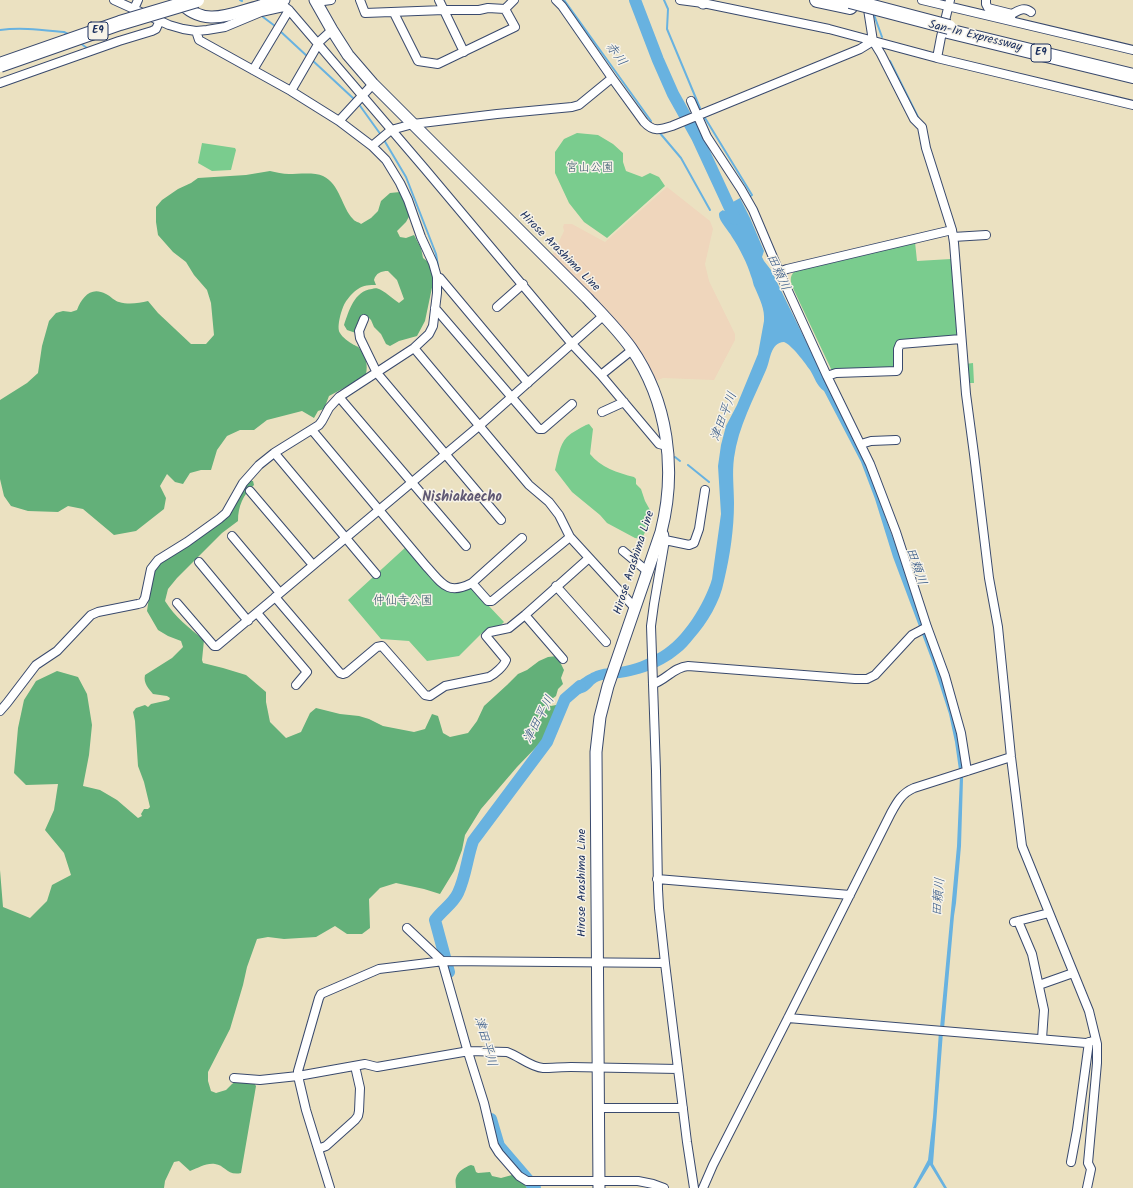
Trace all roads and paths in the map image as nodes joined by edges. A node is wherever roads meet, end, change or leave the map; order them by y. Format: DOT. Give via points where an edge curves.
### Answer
graph roads {
  1 [pos="114,0"];
  2 [pos="138,0"];
  3 [pos="178,0"];
  4 [pos="184,0"];
  5 [pos="197,0"];
  6 [pos="330,0"];
  7 [pos="360,0"];
  8 [pos="439,0"];
  9 [pos="514,0"];
  10 [pos="556,0"];
  11 [pos="680,0"];
  12 [pos="817,0"];
  13 [pos="867,0"];
  14 [pos="922,0"];
  15 [pos="986,0"];
  16 [pos="315,1"];
  17 [pos="702,1"];
  18 [pos="281,3"];
  19 [pos="848,3"];
  20 [pos="949,3"];
  21 [pos="134,9"];
  22 [pos="505,9"];
  23 [pos="444,10"];
  24 [pos="1031,12"];
  25 [pos="394,13"];
  26 [pos="1011,17"];
  27 [pos="160,20"];
  28 [pos="949,29"];
  29 [pos="196,30"];
  30 [pos="332,30"];
  31 [pos="873,41"];
  32 [pos="318,45"];
  33 [pos="1133,50"];
  34 [pos="464,52"];
  35 [pos="937,58"];
  36 [pos="0,62"];
  37 [pos="0,65"];
  38 [pos="253,70"];
  39 [pos="1133,70"];
  40 [pos="1133,76"];
  41 [pos="612,78"];
  42 [pos="0,83"];
  43 [pos="373,84"];
  44 [pos="291,91"];
  45 [pos="361,96"];
  46 [pos="691,101"];
  47 [pos="1133,105"];
  48 [pos="696,116"];
  49 [pos="339,121"];
  50 [pos="413,124"];
  51 [pos="391,130"];
  52 [pos="372,146"];
  53 [pos="952,234"];
  54 [pos="986,235"];
  55 [pos="779,272"];
  56 [pos="437,277"];
  57 [pos="523,284"];
  58 [pos="435,308"];
  59 [pos="497,308"];
  60 [pos="603,316"];
  61 [pos="364,319"];
  62 [pos="961,339"];
  63 [pos="572,344"];
  64 [pos="414,348"];
  65 [pos="632,350"];
  66 [pos="377,373"];
  67 [pos="601,375"];
  68 [pos="827,376"];
  69 [pos="528,383"];
  70 [pos="340,397"];
  71 [pos="512,398"];
  72 [pos="624,402"];
  73 [pos="572,404"];
  74 [pos="602,412"];
  75 [pos="479,426"];
  76 [pos="312,430"];
  77 [pos="896,440"];
  78 [pos="861,444"];
  79 [pos="667,446"];
  80 [pos="445,454"];
  81 [pos="277,456"];
  82 [pos="412,482"];
  83 [pos="705,490"];
  84 [pos="250,491"];
  85 [pos="379,510"];
  86 [pos="501,520"];
  87 [pos="232,536"];
  88 [pos="663,536"];
  89 [pos="570,537"];
  90 [pos="346,538"];
  91 [pos="522,538"];
  92 [pos="466,546"];
  93 [pos="623,551"];
  94 [pos="589,558"];
  95 [pos="199,562"];
  96 [pos="313,565"];
  97 [pos="647,571"];
  98 [pos="376,574"];
  99 [pos="472,583"];
  100 [pos="556,586"];
  101 [pos="278,595"];
  102 [pos="177,603"];
  103 [pos="634,608"];
  104 [pos="257,613"];
  105 [pos="525,615"];
  106 [pos="248,621"];
  107 [pos="923,628"];
  108 [pos="606,642"];
  109 [pos="562,659"];
  110 [pos="653,684"];
  111 [pos="296,685"];
  112 [pos="0,711"];
  113 [pos="1011,757"];
  114 [pos="965,772"];
  115 [pos="657,879"];
  116 [pos="850,895"];
  117 [pos="1049,912"];
  118 [pos="407,928"];
  119 [pos="445,961"];
  120 [pos="596,961"];
  121 [pos="665,963"];
  122 [pos="1073,973"];
  123 [pos="1039,985"];
  124 [pos="788,1018"];
  125 [pos="1042,1039"];
  126 [pos="1093,1041"];
  127 [pos="471,1051"];
  128 [pos="355,1066"];
  129 [pos="597,1068"];
  130 [pos="678,1069"];
  131 [pos="298,1076"];
  132 [pos="234,1078"];
  133 [pos="598,1108"];
  134 [pos="683,1108"];
  135 [pos="318,1149"];
  136 [pos="1071,1162"];
  137 [pos="598,1184"];
  138 [pos="330,1188"];
  139 [pos="664,1188"];
  140 [pos="694,1188"];
  141 [pos="703,1188"];
  142 [pos="1087,1188"];
  1 -- 21 [label="street"];
  2 -- 21 [label="street"];
  3 -- 18 [label="main road" via="197,14 208,17 228,16 259,6"];
  4 -- 36 [label="highway, E9, bridge"];
  5 -- 37 [label="highway, E9, bridge"];
  6 -- 16 [label="street"];
  7 -- 25 [label="street" via="365,13"];
  8 -- 23 [label="street"];
  9 -- 22 [label="street"];
  10 -- 41 [label="street"];
  11 -- 17 [label="street"];
  12 -- 19 [label="highway, San-In Expressway / E9"];
  13 -- 31 [label="street"];
  14 -- 20 [label="street"];
  15 -- 26 [label="street" via="988,8"];
  16 -- 30 [label="main road, Hirose Arashima Line"];
  17 -- 31 [label="street"];
  18 -- 29 [label="street" via="284,7 261,12 225,26"];
  18 -- 32 [label="street"];
  18 -- 38 [label="street"];
  19 -- 28 [label="highway, San-In Expressway / E9, bridge"];
  20 -- 26 [label="street"];
  20 -- 35 [label="street"];
  21 -- 27 [label="street"];
  22 -- 23 [label="street"];
  22 -- 34 [label="street" via="515,27"];
  23 -- 25 [label="street"];
  23 -- 34 [label="street"];
  24 -- 26 [label="street" via="1024,8"];
  25 -- 34 [label="street" via="418,61 438,64"];
  26 -- 33 [label="street"];
  27 -- 29 [label="street" via="183,29"];
  27 -- 42 [label="street" via="156,29 152,31"];
  28 -- 39 [label="highway, San-In Expressway / E9"];
  28 -- 40 [label="highway, San-In Expressway / E9"];
  29 -- 38 [label="street" via="199,40"];
  30 -- 32 [label="street"];
  30 -- 43 [label="main road, Hirose Arashima Line" via="348,55"];
  31 -- 35 [label="street"];
  31 -- 48 [label="street" via="860,49"];
  31 -- 53 [label="street" via="914,119 922,127"];
  32 -- 44 [label="street"];
  32 -- 45 [label="street"];
  35 -- 47 [label="street"];
  38 -- 44 [label="street"];
  41 -- 48 [label="street" via="649,127 656,129 672,126"];
  41 -- 50 [label="street" via="572,108"];
  43 -- 45 [label="street"];
  43 -- 50 [label="main road, Hirose Arashima Line"];
  44 -- 49 [label="street"];
  45 -- 49 [label="street"];
  45 -- 51 [label="street"];
  46 -- 48 [label="street"];
  48 -- 55 [label="street" via="753,210"];
  49 -- 52 [label="street"];
  50 -- 51 [label="street"];
  50 -- 60 [label="main road, Hirose Arashima Line"];
  51 -- 52 [label="street"];
  51 -- 57 [label="street"];
  52 -- 56 [label="street" via="386,160 400,183"];
  53 -- 54 [label="street"];
  53 -- 55 [label="street"];
  53 -- 62 [label="street"];
  55 -- 68 [label="street"];
  56 -- 58 [label="street"];
  56 -- 69 [label="street"];
  57 -- 59 [label="street"];
  57 -- 63 [label="street"];
  58 -- 64 [label="street" via="432,330"];
  58 -- 71 [label="street"];
  60 -- 63 [label="street"];
  60 -- 65 [label="main road, Hirose Arashima Line"];
  61 -- 66 [label="street" via="359,331 360,338"];
  62 -- 68 [label="street" via="900,344 896,371 836,373"];
  62 -- 113 [label="street" via="989,578 998,627"];
  63 -- 67 [label="street"];
  63 -- 69 [label="street"];
  64 -- 66 [label="street"];
  64 -- 75 [label="street"];
  65 -- 67 [label="street"];
  65 -- 79 [label="main road, Hirose Arashima Line" via="655,396"];
  66 -- 70 [label="street"];
  66 -- 80 [label="street"];
  67 -- 72 [label="street"];
  68 -- 78 [label="street"];
  69 -- 71 [label="street"];
  70 -- 76 [label="street"];
  70 -- 82 [label="street"];
  71 -- 73 [label="street" via="539,429 543,429"];
  71 -- 75 [label="street"];
  72 -- 74 [label="street"];
  72 -- 79 [label="street" via="659,444"];
  75 -- 80 [label="street"];
  75 -- 89 [label="street" via="529,485 549,502"];
  76 -- 85 [label="street"];
  76 -- 112 [label="street" via="259,465 243,483 220,519 158,560 151,569 142,603 91,615 57,651 36,666"];
  77 -- 78 [label="street"];
  78 -- 107 [label="street" via="896,532"];
  79 -- 88 [label="main road, Hirose Arashima Line" via="669,480"];
  80 -- 82 [label="street"];
  80 -- 86 [label="street"];
  81 -- 90 [label="street"];
  82 -- 85 [label="street"];
  82 -- 92 [label="street"];
  83 -- 88 [label="street" via="699,529 694,543 689,545"];
  84 -- 96 [label="street"];
  85 -- 90 [label="street"];
  85 -- 99 [label="street" via="444,586 453,589"];
  87 -- 101 [label="street"];
  88 -- 97 [label="main road, Hirose Arashima Line"];
  88 -- 110 [label="street" via="652,620"];
  89 -- 94 [label="street"];
  89 -- 99 [label="street" via="492,601 488,601"];
  90 -- 96 [label="street"];
  90 -- 98 [label="street"];
  91 -- 99 [label="street"];
  93 -- 97 [label="street"];
  94 -- 100 [label="street"];
  94 -- 103 [label="street"];
  95 -- 106 [label="street"];
  96 -- 101 [label="street"];
  97 -- 103 [label="main road, Hirose Arashima Line"];
  100 -- 105 [label="street"];
  100 -- 108 [label="street"];
  101 -- 104 [label="street"];
  101 -- 105 [label="street" via="340,673 346,673 377,647 382,646 425,695 429,696 445,686 492,675 506,660 486,636 490,632 509,628"];
  102 -- 106 [label="street" via="214,646"];
  103 -- 120 [label="main road, Hirose Arashima Line" via="608,686 600,717 596,752"];
  104 -- 106 [label="street"];
  104 -- 111 [label="street" via="308,672"];
  105 -- 109 [label="street"];
  107 -- 110 [label="street" via="912,634 876,675 867,679 688,666 678,668"];
  107 -- 114 [label="street" via="945,676 961,733"];
  110 -- 115 [label="street"];
  113 -- 114 [label="street"];
  113 -- 117 [label="street" via="1022,846"];
  114 -- 116 [label="street" via="908,790 899,799"];
  115 -- 116 [label="street"];
  115 -- 121 [label="street"];
  116 -- 124 [label="street"];
  117 -- 122 [label="street"];
  117 -- 123 [label="street" via="1016,922 1031,950"];
  118 -- 119 [label="street"];
  119 -- 120 [label="street"];
  119 -- 127 [label="street"];
  119 -- 131 [label="street" via="379,969 321,994"];
  120 -- 121 [label="street"];
  120 -- 129 [label="main road, Hirose Arashima Line"];
  121 -- 130 [label="street"];
  122 -- 123 [label="street"];
  122 -- 126 [label="street" via="1089,1011"];
  123 -- 125 [label="street" via="1044,1010"];
  124 -- 125 [label="street"];
  124 -- 141 [label="street" via="712,1164"];
  125 -- 126 [label="street"];
  126 -- 136 [label="street"];
  126 -- 142 [label="street" via="1097,1063 1088,1164 1091,1169"];
  127 -- 128 [label="street" via="377,1067 365,1064"];
  127 -- 129 [label="street" via="507,1052 543,1068"];
  127 -- 137 [label="street" via="496,1149 519,1176 530,1181"];
  128 -- 131 [label="street"];
  128 -- 135 [label="street" via="360,1088 358,1116 326,1146"];
  129 -- 130 [label="street"];
  129 -- 133 [label="main road, Hirose Arashima Line"];
  130 -- 134 [label="street"];
  131 -- 132 [label="street" via="260,1080"];
  131 -- 135 [label="street"];
  133 -- 134 [label="street"];
  133 -- 137 [label="main road, Hirose Arashima Line"];
  134 -- 140 [label="street"];
  135 -- 138 [label="street"];
  137 -- 139 [label="street" via="638,1181"];
}
